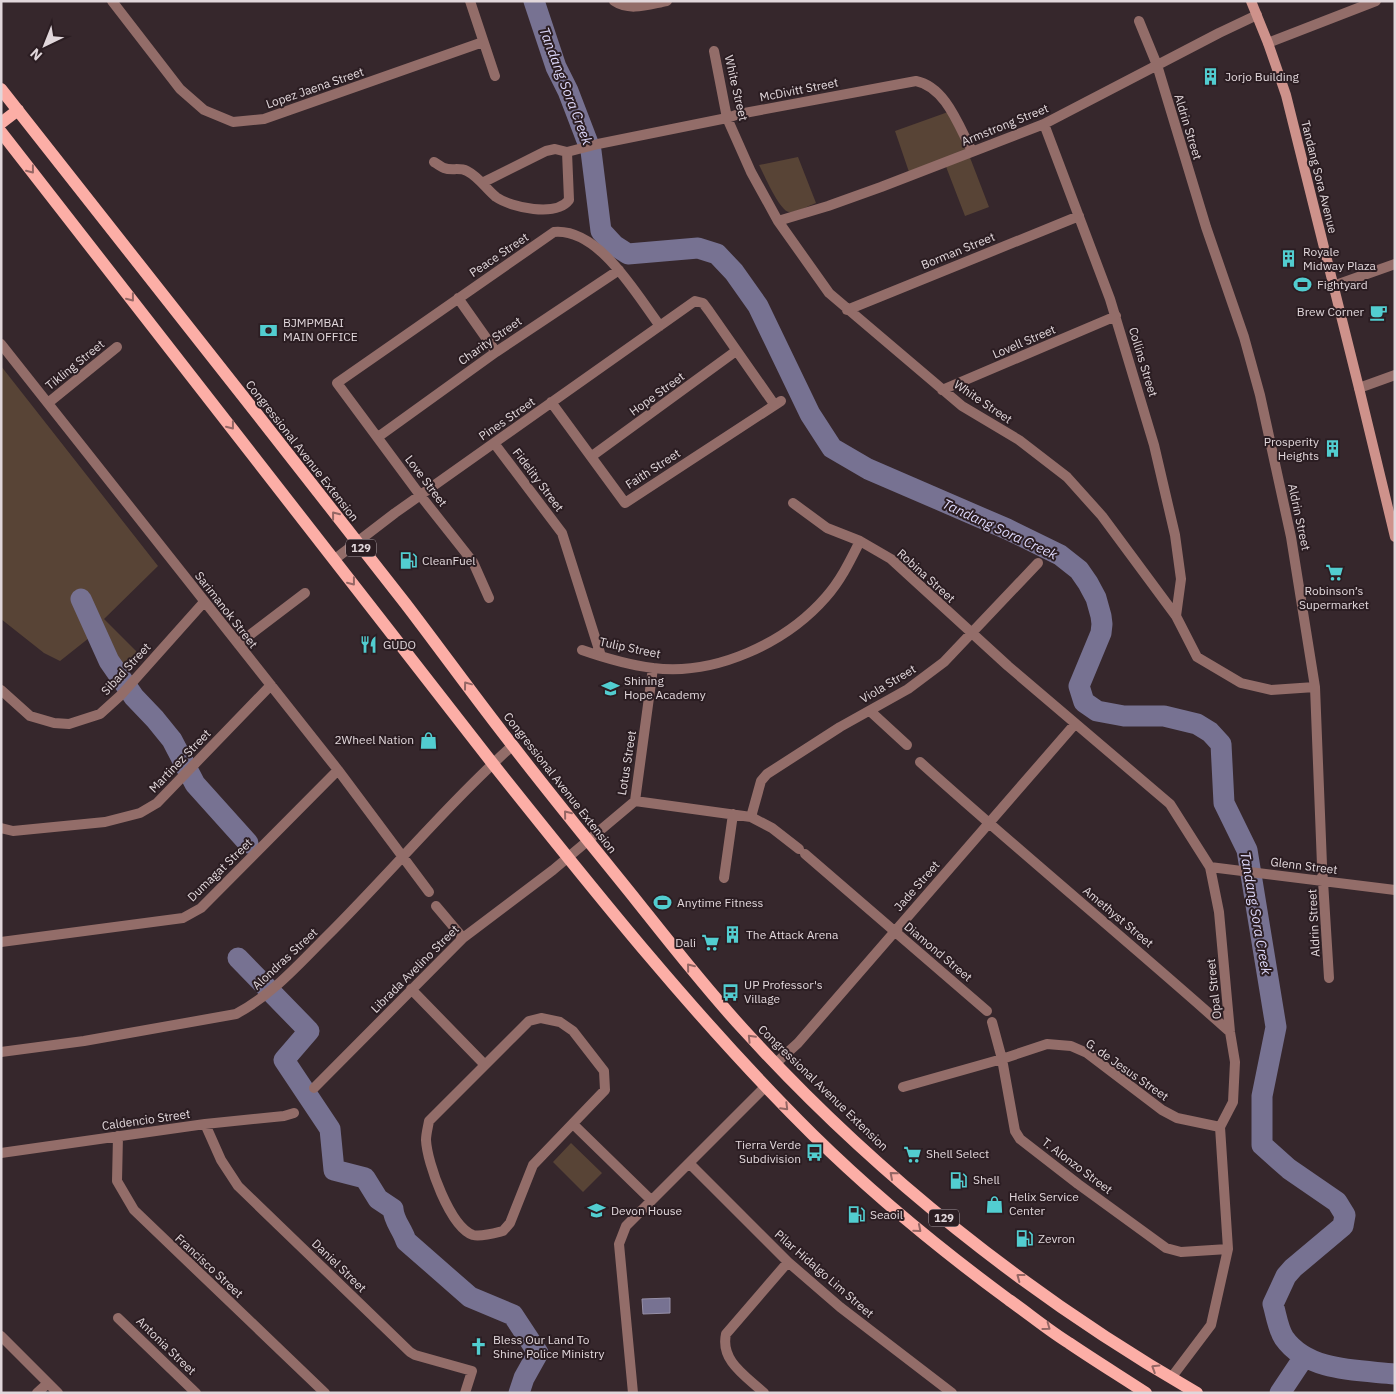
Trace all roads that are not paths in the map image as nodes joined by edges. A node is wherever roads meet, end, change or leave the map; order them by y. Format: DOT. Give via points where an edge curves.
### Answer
graph roads {
  1 [pos="112,1"];
  2 [pos="470,1"];
  3 [pos="614,1"];
  4 [pos="667,1"];
  5 [pos="1251,1"];
  6 [pos="1371,2"];
  7 [pos="1257,15"];
  8 [pos="1139,21"];
  9 [pos="483,42"];
  10 [pos="1268,43"];
  11 [pos="714,51"];
  12 [pos="1157,66"];
  13 [pos="495,76"];
  14 [pos="1,89"];
  15 [pos="18,110"];
  16 [pos="727,118"];
  17 [pos="1,123"];
  18 [pos="1044,124"];
  19 [pos="1,132"];
  20 [pos="972,151"];
  21 [pos="567,152"];
  22 [pos="434,162"];
  23 [pos="482,183"];
  24 [pos="1079,216"];
  25 [pos="778,221"];
  26 [pos="1395,264"];
  27 [pos="619,270"];
  28 [pos="1333,286"];
  29 [pos="458,298"];
  30 [pos="695,301"];
  31 [pos="847,310"];
  32 [pos="1116,316"];
  33 [pos="660,326"];
  34 [pos="1,344"];
  35 [pos="117,347"];
  36 [pos="736,351"];
  37 [pos="496,352"];
  38 [pos="1395,374"];
  39 [pos="337,383"];
  40 [pos="1360,388"];
  41 [pos="942,390"];
  42 [pos="552,402"];
  43 [pos="48,403"];
  44 [pos="378,437"];
  45 [pos="494,443"];
  46 [pos="592,456"];
  47 [pos="420,495"];
  48 [pos="793,503"];
  49 [pos="1394,533"];
  50 [pos="860,541"];
  51 [pos="357,542"];
  52 [pos="335,559"];
  53 [pos="1038,563"];
  54 [pos="305,593"];
  55 [pos="489,598"];
  56 [pos="204,602"];
  57 [pos="1176,616"];
  58 [pos="972,633"];
  59 [pos="238,644"];
  60 [pos="582,650"];
  61 [pos="601,656"];
  62 [pos="1008,666"];
  63 [pos="653,668"];
  64 [pos="270,685"];
  65 [pos="1316,686"];
  66 [pos="1,690"];
  67 [pos="870,710"];
  68 [pos="1074,724"];
  69 [pos="907,745"];
  70 [pos="512,746"];
  71 [pos="920,762"];
  72 [pos="493,764"];
  73 [pos="338,770"];
  74 [pos="635,801"];
  75 [pos="733,814"];
  76 [pos="751,817"];
  77 [pos="988,823"];
  78 [pos="1,828"];
  79 [pos="588,841"];
  80 [pos="403,857"];
  81 [pos="568,858"];
  82 [pos="1210,867"];
  83 [pos="724,878"];
  84 [pos="1324,882"];
  85 [pos="1395,890"];
  86 [pos="429,892"];
  87 [pos="436,906"];
  88 [pos="894,931"];
  89 [pos="463,938"];
  90 [pos="1,942"];
  91 [pos="1329,978"];
  92 [pos="411,989"];
  93 [pos="721,1005"];
  94 [pos="987,1010"];
  95 [pos="704,1021"];
  96 [pos="992,1022"];
  97 [pos="1230,1032"];
  98 [pos="1,1052"];
  99 [pos="1002,1059"];
  100 [pos="776,1063"];
  101 [pos="485,1064"];
  102 [pos="765,1087"];
  103 [pos="903,1087"];
  104 [pos="314,1088"];
  105 [pos="294,1113"];
  106 [pos="205,1124"];
  107 [pos="573,1124"];
  108 [pos="1220,1127"];
  109 [pos="118,1136"];
  110 [pos="1,1153"];
  111 [pos="688,1163"];
  112 [pos="651,1200"];
  113 [pos="1228,1248"];
  114 [pos="788,1262"];
  115 [pos="118,1318"];
  116 [pos="1,1336"];
  117 [pos="1171,1378"];
  118 [pos="48,1383"];
  119 [pos="38,1393"];
  120 [pos="58,1393"];
  121 [pos="196,1393"];
  122 [pos="325,1393"];
  123 [pos="465,1393"];
  124 [pos="633,1393"];
  125 [pos="764,1393"];
  126 [pos="952,1393"];
  127 [pos="1146,1393"];
  128 [pos="1197,1393"];
  1 -- 9 [label="street, Lopez Jaena Street" via="180,89 204,110 233,122 264,119"];
  2 -- 9 [label="street"];
  3 -- 4 [label="street" via="621,6 633,7"];
  5 -- 7 [label="main road, Tandang Sora Avenue"];
  6 -- 10 [label="street"];
  7 -- 10 [label="main road, Tandang Sora Avenue"];
  7 -- 12 [label="street, Armstrong Street"];
  8 -- 12 [label="street, Aldrin Street"];
  9 -- 13 [label="street"];
  10 -- 28 [label="main road, Tandang Sora Avenue" via="1286,95"];
  11 -- 16 [label="street, White Street"];
  12 -- 18 [label="street, Armstrong Street"];
  12 -- 65 [label="street, Aldrin Street" via="1260,395 1291,537"];
  14 -- 15 [label="main road, Congressional Avenue Extension / 129"];
  15 -- 17 [label="main road"];
  51 -- 15 [label="main road, Congressional Avenue Extension / 129, one-way"];
  16 -- 20 [label="street, McDivitt Street" via="916,81 925,82 942,98"];
  16 -- 21 [label="street, McDivitt Street"];
  16 -- 25 [label="street, White Street"];
  18 -- 20 [label="street, Armstrong Street"];
  18 -- 24 [label="street, Collins Street"];
  19 -- 52 [label="main road, 129, one-way"];
  20 -- 25 [label="street, Armstrong Street" via="846,200"];
  21 -- 23 [label="street, McDivitt Street" via="546,151"];
  21 -- 23 [label="street" via="570,196 563,205 540,210 528,208 498,198"];
  22 -- 23 [label="street" via="444,168 467,171"];
  24 -- 31 [label="street, Borman Street"];
  24 -- 32 [label="street, Collins Street"];
  25 -- 31 [label="street, White Street" via="829,292"];
  26 -- 28 [label="street"];
  27 -- 29 [label="street, Peace Street" via="590,242 554,232"];
  27 -- 33 [label="street, Peace Street"];
  27 -- 37 [label="street, Charity Street"];
  28 -- 40 [label="main road, Tandang Sora Avenue"];
  29 -- 37 [label="street"];
  29 -- 39 [label="street, Peace Street"];
  30 -- 33 [label="street, Pines Street"];
  30 -- 36 [label="street, Faith Street" via="703,303"];
  31 -- 41 [label="street, White Street"];
  32 -- 41 [label="street, Lovell Street"];
  32 -- 57 [label="street, Collins Street" via="1154,445 1175,535 1181,580"];
  33 -- 42 [label="street, Pines Street"];
  34 -- 43 [label="street, Sarimanok Street"];
  35 -- 43 [label="street, Tikling Street"];
  36 -- 46 [label="street, Hope Street"];
  36 -- 46 [label="street, Faith Street" via="777,403 625,503"];
  37 -- 44 [label="street, Charity Street"];
  38 -- 40 [label="street"];
  39 -- 44 [label="street, Love Street"];
  40 -- 49 [label="main road, Tandang Sora Avenue"];
  41 -- 57 [label="street, White Street" via="962,406 1019,440 1067,477 1102,516"];
  42 -- 45 [label="street, Pines Street"];
  42 -- 46 [label="street, Faith Street"];
  43 -- 56 [label="street, Sarimanok Street"];
  44 -- 47 [label="street, Love Street"];
  45 -- 47 [label="street, Pines Street"];
  45 -- 61 [label="street, Fidelity Street" via="562,533"];
  47 -- 51 [label="street, Pines Street"];
  47 -- 55 [label="street, Love Street" via="473,562"];
  48 -- 50 [label="street, Robina Street" via="827,528"];
  50 -- 58 [label="street, Robina Street" via="890,560"];
  50 -- 63 [label="street, Tulip Street" via="846,570 826,596 804,619 777,638 718,663"];
  51 -- 52 [label="street, Pines Street"];
  70 -- 51 [label="main road, Congressional Avenue Extension / 129, one-way"];
  52 -- 72 [label="main road, 129, one-way"];
  53 -- 58 [label="street, Viola Street"];
  54 -- 59 [label="street"];
  56 -- 59 [label="street, Sarimanok Street"];
  56 -- 66 [label="street, Sibad Street" via="100,714 69,724 54,723 30,716"];
  57 -- 65 [label="street, White Street" via="1197,657 1241,683 1271,690"];
  58 -- 62 [label="street, Robina Street"];
  58 -- 67 [label="street, Viola Street" via="944,662 908,689"];
  59 -- 64 [label="street, Sarimanok Street"];
  60 -- 61 [label="street, Tulip Street"];
  61 -- 63 [label="street, Tulip Street"];
  62 -- 68 [label="street, Opal Street"];
  63 -- 74 [label="street, Lotus Street"];
  64 -- 73 [label="street, Sarimanok Street"];
  64 -- 78 [label="street, Martinez Street" via="156,803 140,813 105,822 13,831"];
  65 -- 84 [label="street, Aldrin Street"];
  67 -- 69 [label="street"];
  67 -- 76 [label="street, Viola Street" via="766,774"];
  68 -- 77 [label="street, Jade Street"];
  68 -- 82 [label="street, Opal Street" via="1170,804"];
  70 -- 72 [label="street, Alondras Street"];
  79 -- 70 [label="main road, Congressional Avenue Extension / 129, one-way"];
  71 -- 77 [label="street, Amethyst Street"];
  72 -- 80 [label="street, Alondras Street"];
  72 -- 81 [label="main road, 129"];
  73 -- 80 [label="street, Sarimanok Street"];
  73 -- 90 [label="street, Dumagat Street" via="201,908 184,918"];
  74 -- 75 [label="street, Diamond Street"];
  74 -- 79 [label="street, Lotus Street"];
  75 -- 76 [label="street, Diamond Street"];
  75 -- 83 [label="street"];
  76 -- 88 [label="street, Diamond Street" via="772,828"];
  77 -- 88 [label="street, Jade Street"];
  77 -- 97 [label="street, Amethyst Street"];
  79 -- 81 [label="street, Librada Avelino Street"];
  93 -- 79 [label="main road, Congressional Avenue Extension / 129, one-way"];
  80 -- 86 [label="street, Sarimanok Street"];
  80 -- 98 [label="street, Alondras Street" via="285,978 255,1004 236,1014"];
  81 -- 89 [label="street, Librada Avelino Street"];
  81 -- 95 [label="main road, 129"];
  82 -- 84 [label="street, Glenn Street"];
  82 -- 97 [label="street, Opal Street" via="1219,912"];
  84 -- 85 [label="street, Glenn Street"];
  84 -- 91 [label="street, Aldrin Street"];
  87 -- 89 [label="street"];
  88 -- 94 [label="street, Diamond Street"];
  88 -- 100 [label="street, Jade Street" via="798,1043"];
  89 -- 92 [label="street, Librada Avelino Street"];
  92 -- 101 [label="street"];
  92 -- 104 [label="street, Librada Avelino Street"];
  93 -- 95 [label="main road"];
  100 -- 93 [label="main road, Congressional Avenue Extension / 129, one-way"];
  95 -- 102 [label="main road, 129"];
  96 -- 99 [label="street, T. Alonzo Street"];
  97 -- 108 [label="street, Opal Street" via="1235,1062 1233,1102"];
  99 -- 103 [label="street, G. de Jesus Street"];
  99 -- 108 [label="street, G. de Jesus Street" via="1047,1044 1071,1046 1087,1053 1162,1110 1178,1118"];
  99 -- 113 [label="street, T. Alonzo Street" via="1015,1131 1020,1139 1166,1248 1181,1252"];
  117 -- 100 [label="main road, Congressional Avenue Extension / 129, one-way" via="1020,1278 953,1225 876,1160"];
  101 -- 107 [label="street" via="529,1021 541,1018 560,1022 573,1031 604,1071 606,1082 605,1090"];
  101 -- 107 [label="street" via="429,1121 426,1140 445,1205 462,1229 474,1235 503,1232 510,1223 533,1165"];
  102 -- 111 [label="street"];
  102 -- 127 [label="main road, 129, one-way" via="814,1136 921,1232 1067,1342"];
  105 -- 106 [label="street, Caldencio Street"];
  106 -- 109 [label="street, Caldencio Street"];
  106 -- 123 [label="street, Daniel Street" via="221,1160 238,1186 410,1352 472,1371"];
  107 -- 112 [label="street"];
  108 -- 113 [label="street"];
  109 -- 110 [label="street, Caldencio Street"];
  109 -- 122 [label="street, Francisco Street" via="118,1181 134,1210"];
  111 -- 112 [label="street"];
  111 -- 114 [label="street, Pilar Hidalgo Lim Street"];
  112 -- 124 [label="street" via="626,1226 620,1244"];
  113 -- 117 [label="street" via="1211,1325"];
  114 -- 125 [label="street" via="724,1340 729,1361"];
  114 -- 126 [label="street, Pilar Hidalgo Lim Street" via="840,1307"];
  115 -- 121 [label="street, Antonia Street"];
  116 -- 118 [label="street"];
  117 -- 128 [label="main road, Congressional Avenue Extension / 129"];
  118 -- 119 [label="street"];
  118 -- 120 [label="street"];
}
